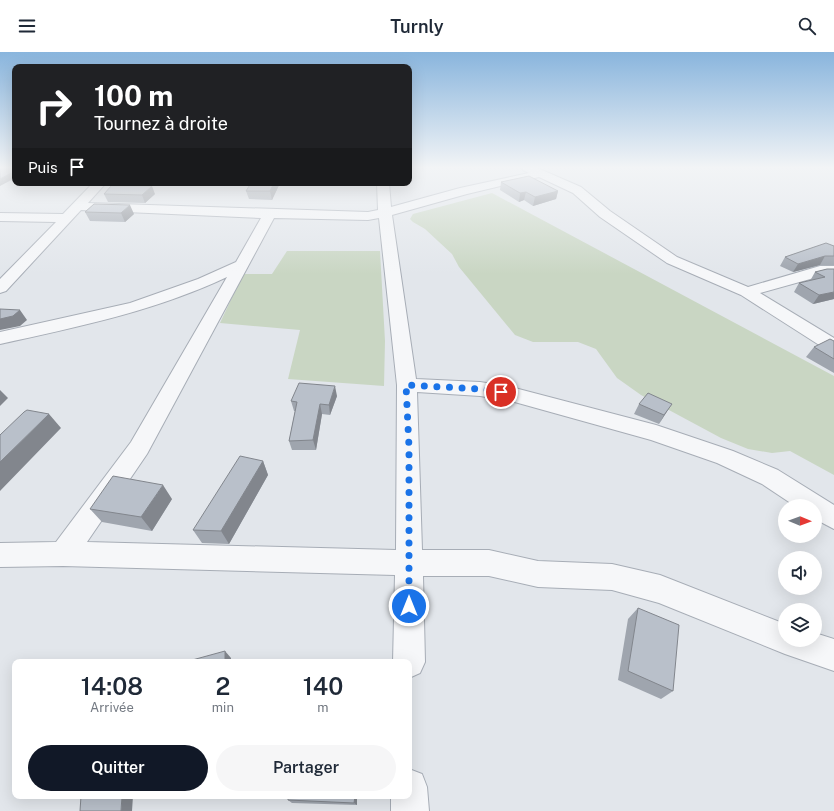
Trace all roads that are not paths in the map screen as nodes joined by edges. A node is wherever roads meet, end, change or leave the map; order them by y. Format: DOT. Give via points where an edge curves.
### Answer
graph roads {
  1 [pos="82,202"];
  2 [pos="384,202"];
  3 [pos="423,202"];
  4 [pos="591,202"];
  5 [pos="79,206"];
  6 [pos="385,213"];
  7 [pos="270,214"];
  8 [pos="0,217"];
  9 [pos="67,218"];
  10 [pos="241,265"];
  11 [pos="834,270"];
  12 [pos="0,288"];
  13 [pos="747,292"];
  14 [pos="0,338"];
  15 [pos="834,346"];
  16 [pos="406,385"];
  17 [pos="834,518"];
  18 [pos="63,554"];
  19 [pos="0,555"];
  20 [pos="409,563"];
  21 [pos="778,636"];
  22 [pos="809,647"];
  23 [pos="834,655"];
  24 [pos="409,659"];
  25 [pos="410,799"];
  26 [pos="410,811"];
  1 -- 5 [label="street"];
  2 -- 6 [label="street"];
  3 -- 6 [label="street"];
  4 -- 13 [label="street" via="672,260"];
  5 -- 7 [label="street"];
  5 -- 9 [label="street"];
  6 -- 7 [label="street" via="338,217"];
  6 -- 16 [label="street"];
  7 -- 10 [label="street"];
  8 -- 9 [label="street"];
  9 -- 12 [label="street"];
  10 -- 14 [label="street" via="182,291 154,300"];
  10 -- 18 [label="street" via="139,448"];
  11 -- 13 [label="street" via="820,271"];
  13 -- 15 [label="street"];
  16 -- 17 [label="street" via="480,389 511,394 656,433 725,457 770,477"];
  16 -- 20 [label="street"];
  18 -- 19 [label="street"];
  18 -- 20 [label="street"];
  20 -- 21 [label="street" via="489,563 538,574 612,577 660,589"];
  20 -- 24 [label="street"];
  22 -- 23 [label="street"];
  25 -- 26 [label="street"];
}
